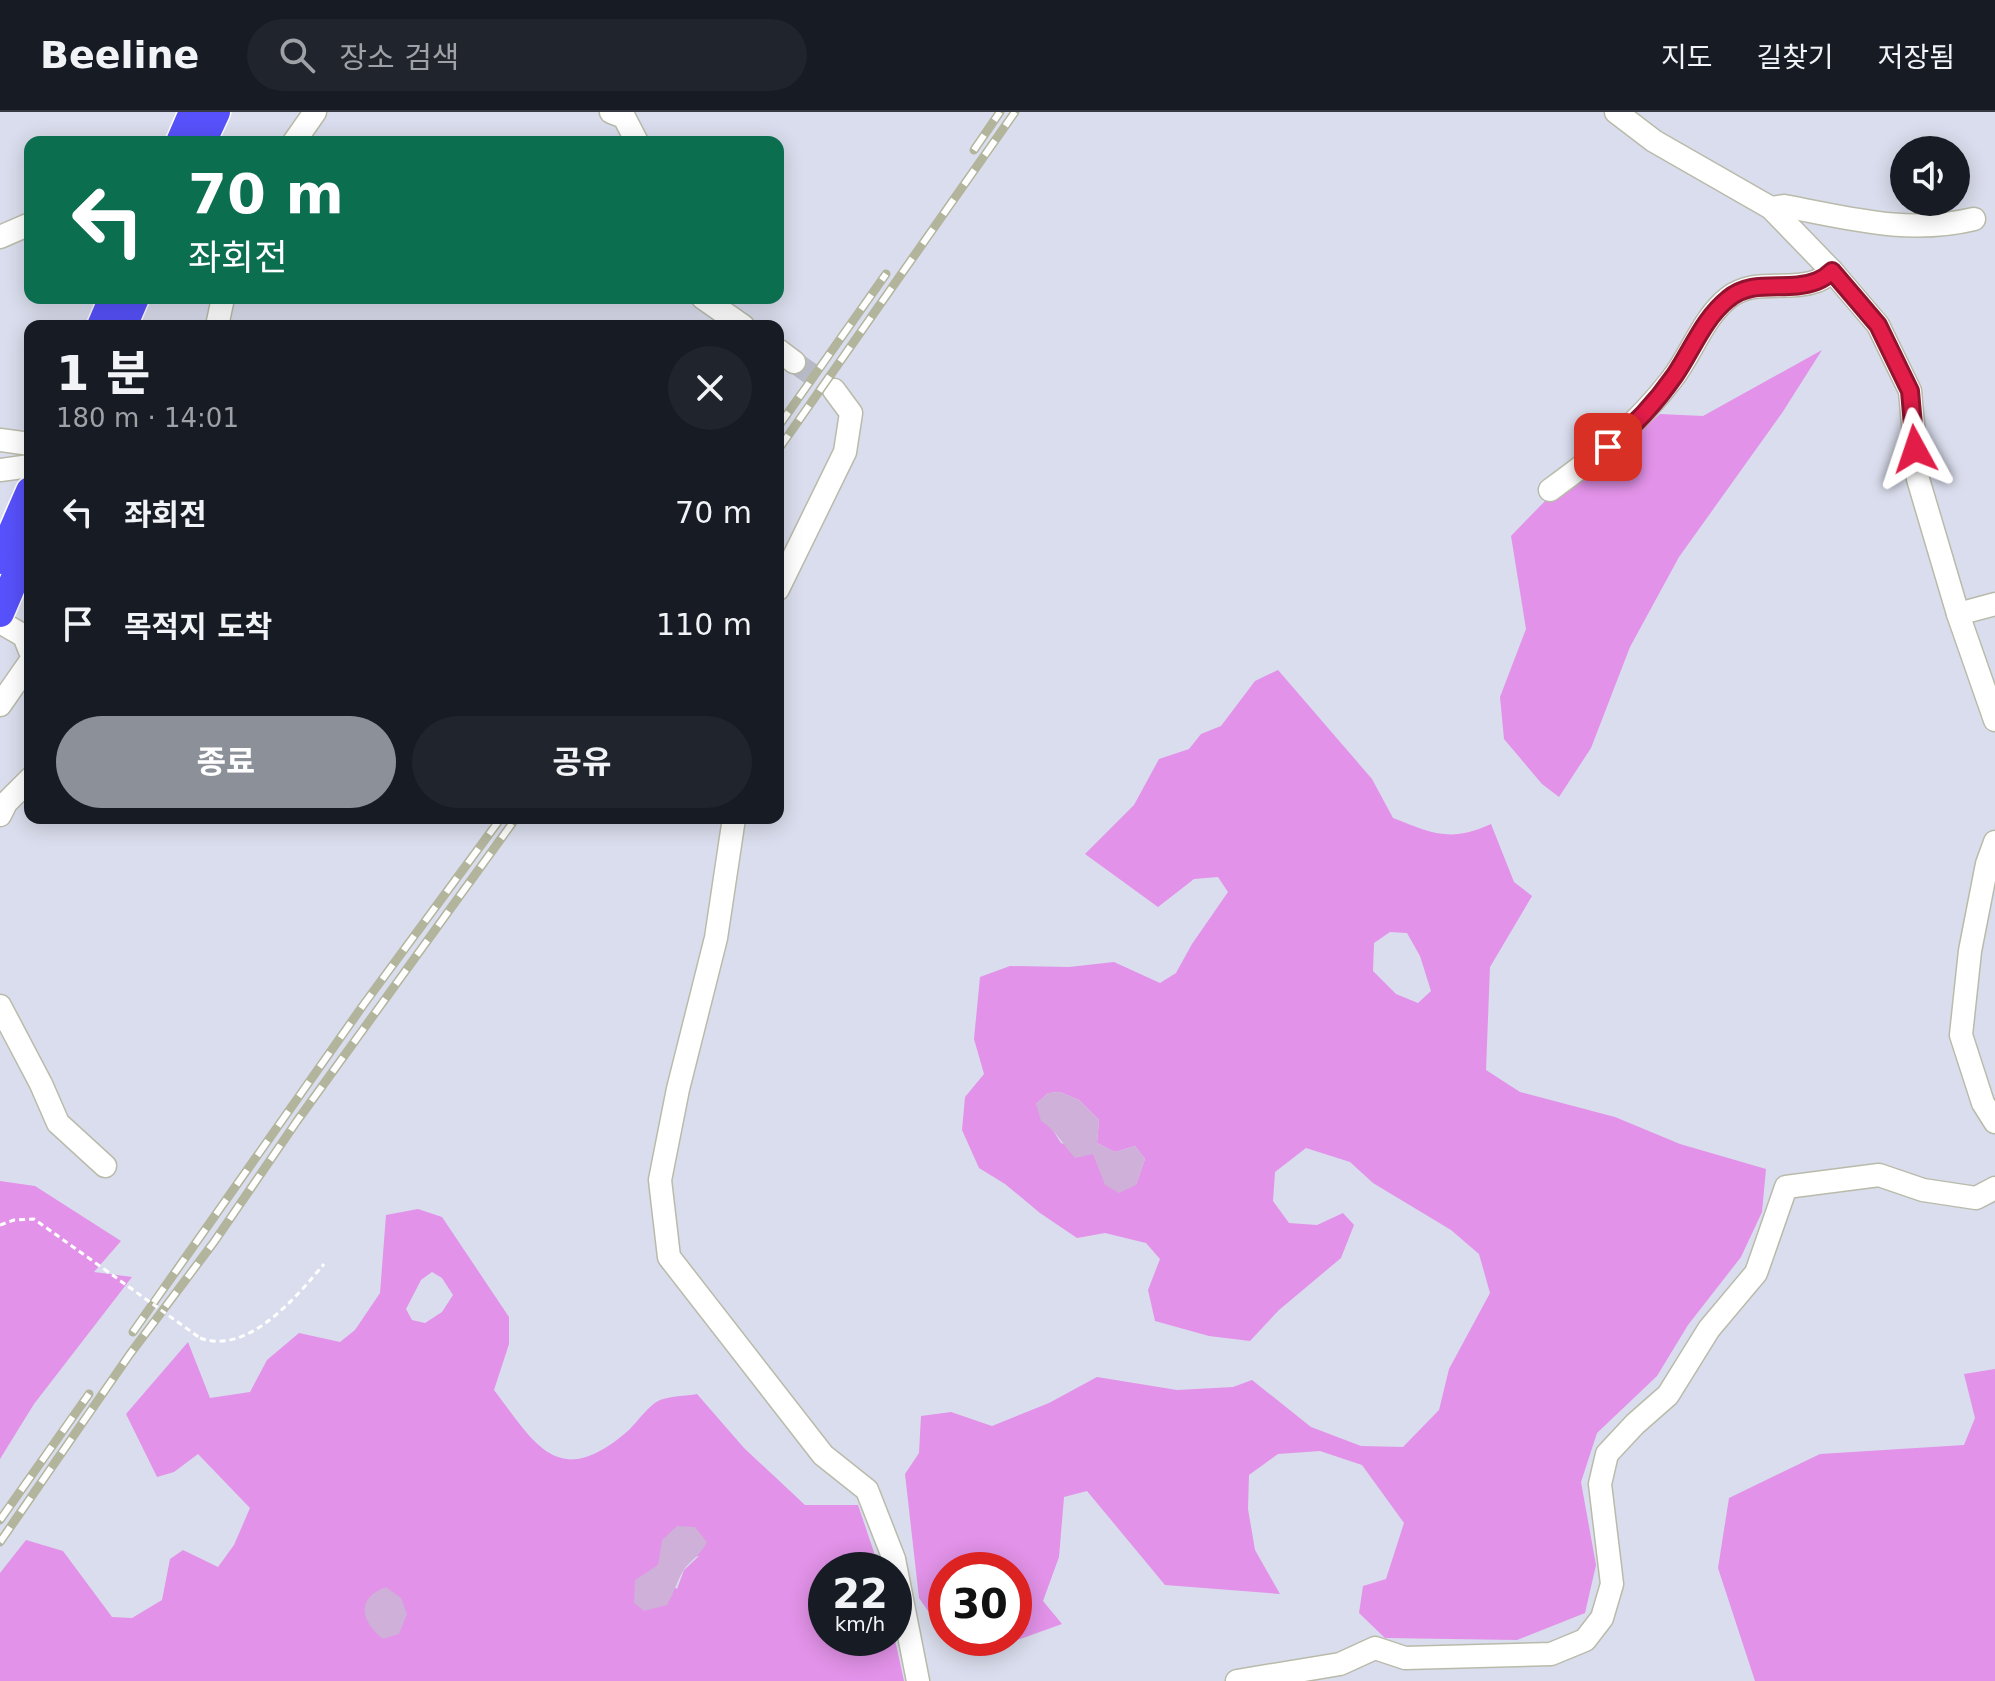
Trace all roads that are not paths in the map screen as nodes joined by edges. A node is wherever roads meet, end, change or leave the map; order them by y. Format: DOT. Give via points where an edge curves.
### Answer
graph roads {
  1 [pos="193,112"];
  2 [pos="216,112"];
  3 [pos="315,112"];
  4 [pos="611,112"];
  5 [pos="1616,112"];
  6 [pos="183,136"];
  7 [pos="205,136"];
  8 [pos="298,136"];
  9 [pos="634,136"];
  10 [pos="1771,208"];
  11 [pos="1974,219"];
  12 [pos="24,227"];
  13 [pos="0,237"];
  14 [pos="1832,271"];
  15 [pos="712,304"];
  16 [pos="734,320"];
  17 [pos="834,390"];
  18 [pos="0,440"];
  19 [pos="24,443"];
  20 [pos="24,467"];
  21 [pos="0,470"];
  22 [pos="1550,490"];
  23 [pos="24,505"];
  24 [pos="24,557"];
  25 [pos="0,560"];
  26 [pos="784,577"];
  27 [pos="1995,604"];
  28 [pos="0,613"];
  29 [pos="1958,614"];
  30 [pos="0,622"];
  31 [pos="24,636"];
  32 [pos="24,671"];
  33 [pos="0,705"];
  34 [pos="1995,720"];
  35 [pos="24,785"];
  36 [pos="0,815"];
  37 [pos="733,824"];
  38 [pos="1995,842"];
  39 [pos="0,1006"];
  40 [pos="1995,1122"];
  41 [pos="105,1166"];
  42 [pos="1995,1188"];
  43 [pos="918,1681"];
  44 [pos="1237,1681"];
  1 -- 6 [label="main road"];
  2 -- 7 [label="main road"];
  3 -- 8 [label="street"];
  4 -- 9 [label="street" via="624,117"];
  5 -- 10 [label="street" via="1654,141"];
  10 -- 11 [label="street" via="1895,227 1945,226"];
  10 -- 14 [label="street"];
  12 -- 13 [label="street"];
  14 -- 22 [label="street" via="1793,286 1745,287 1726,300 1674,376 1626,432"];
  14 -- 29 [label="street" via="1878,325 1910,391 1918,479"];
  15 -- 16 [label="street"];
  17 -- 26 [label="street" via="851,413 845,452"];
  18 -- 19 [label="street"];
  20 -- 21 [label="street"];
  23 -- 25 [label="main road"];
  24 -- 28 [label="main road"];
  27 -- 29 [label="street"];
  29 -- 34 [label="street"];
  30 -- 31 [label="street"];
  32 -- 33 [label="street"];
  35 -- 36 [label="street"];
  37 -- 43 [label="street" via="716,938 660,1180 669,1257 823,1455 867,1490 894,1559"];
  38 -- 40 [label="street" via="1970,951 1961,1035 1983,1103"];
  39 -- 41 [label="street" via="58,1123"];
  42 -- 44 [label="street" via="1976,1198 1923,1190 1879,1175 1786,1187 1756,1273 1709,1329 1668,1395 1607,1454 1600,1484 1612,1584 1602,1618 1585,1640 1551,1654 1405,1658 1375,1648 1340,1664"];
}
